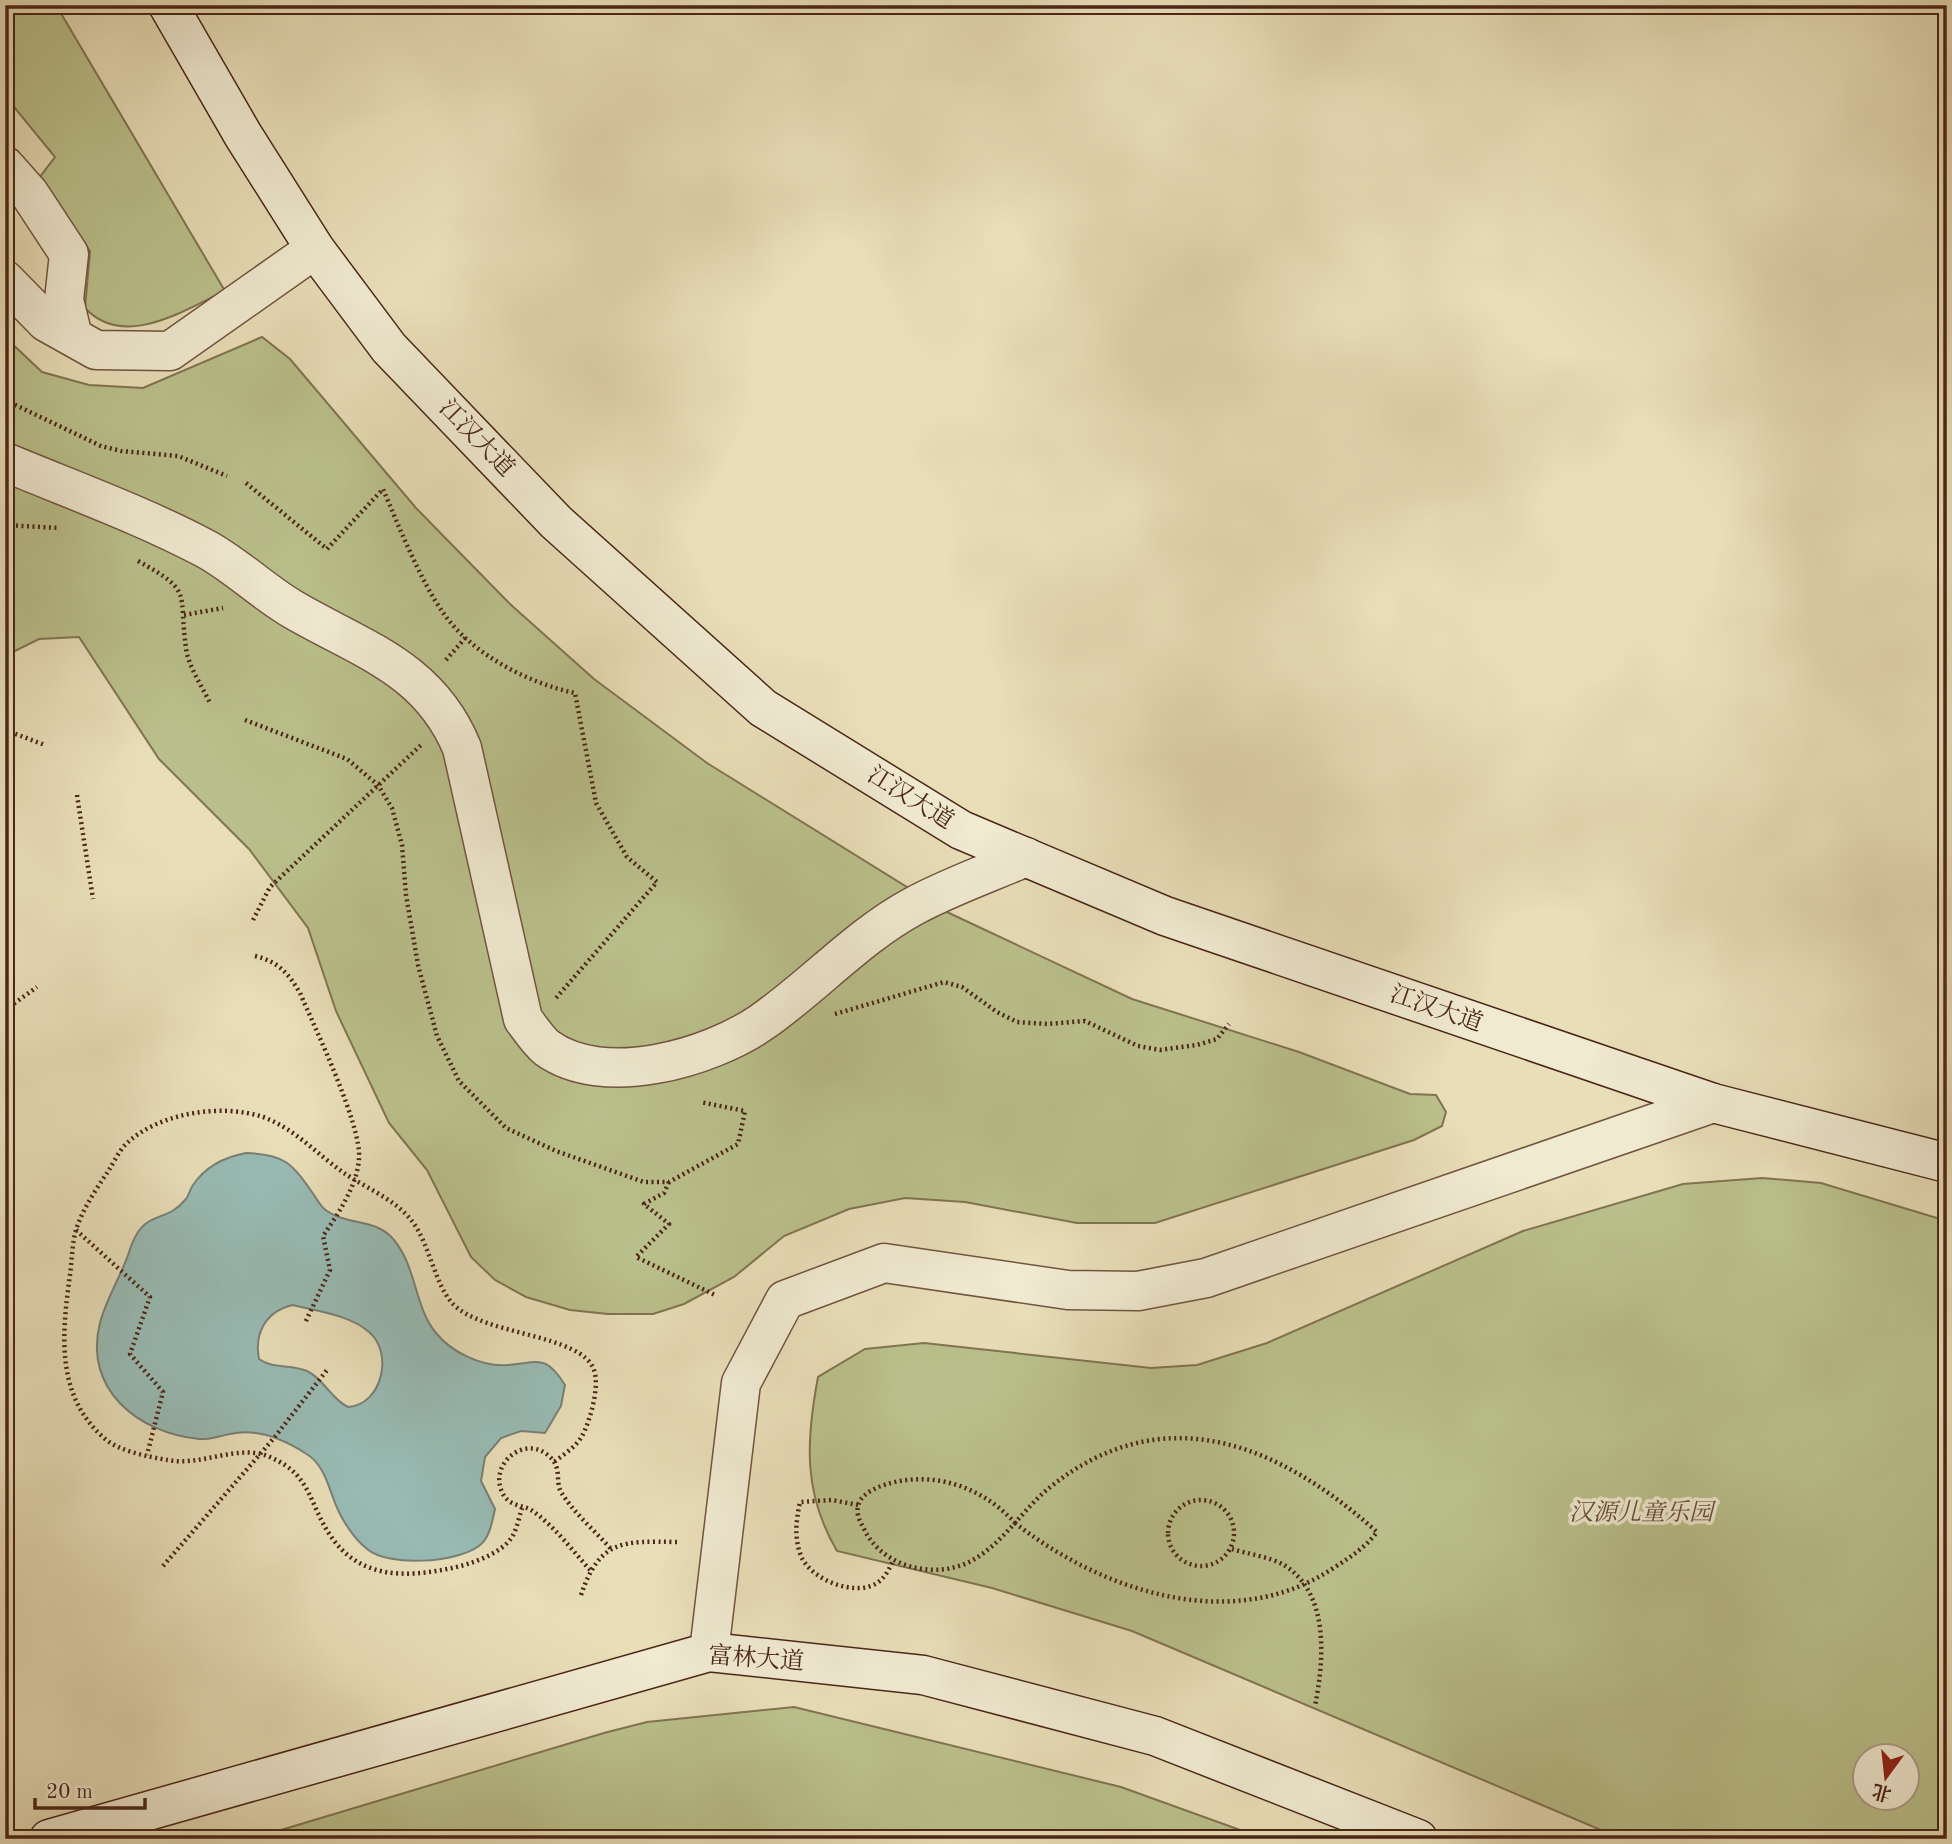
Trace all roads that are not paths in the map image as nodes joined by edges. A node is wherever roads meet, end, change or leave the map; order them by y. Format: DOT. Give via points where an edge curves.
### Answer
graph roads {
  1 [pos="168,5"];
  2 [pos="5,166"];
  3 [pos="316,249"];
  4 [pos="5,280"];
  5 [pos="73,337"];
  6 [pos="5,462"];
  7 [pos="1026,857"];
  8 [pos="1713,1103"];
  9 [pos="1947,1163"];
  10 [pos="709,1652"];
  11 [pos="49,1839"];
  12 [pos="1418,1839"];
  1 -- 3 [label="main road, 江汉大道"];
  2 -- 5 [label="main road" via="29,192 69,254 64,300"];
  3 -- 5 [label="main road" via="170,351 96,350"];
  3 -- 7 [label="main road, 江汉大道" via="389,348 556,522 763,708 961,831"];
  4 -- 5 [label="main road" via="46,322"];
  6 -- 7 [label="main road" via="209,551 294,610 407,673 435,701 462,748 523,1019 547,1048 584,1065 626,1069 726,1042 762,1022 913,906"];
  7 -- 8 [label="main road, 江汉大道" via="1178,920"];
  8 -- 9 [label="main road, 江汉大道"];
  8 -- 10 [label="main road" via="1206,1278 1138,1291 1068,1290 884,1263 785,1300 741,1383"];
  10 -- 11 [label="main road, 富林大道"];
  10 -- 12 [label="main road, 富林大道" via="922,1675 1142,1732"];
}
